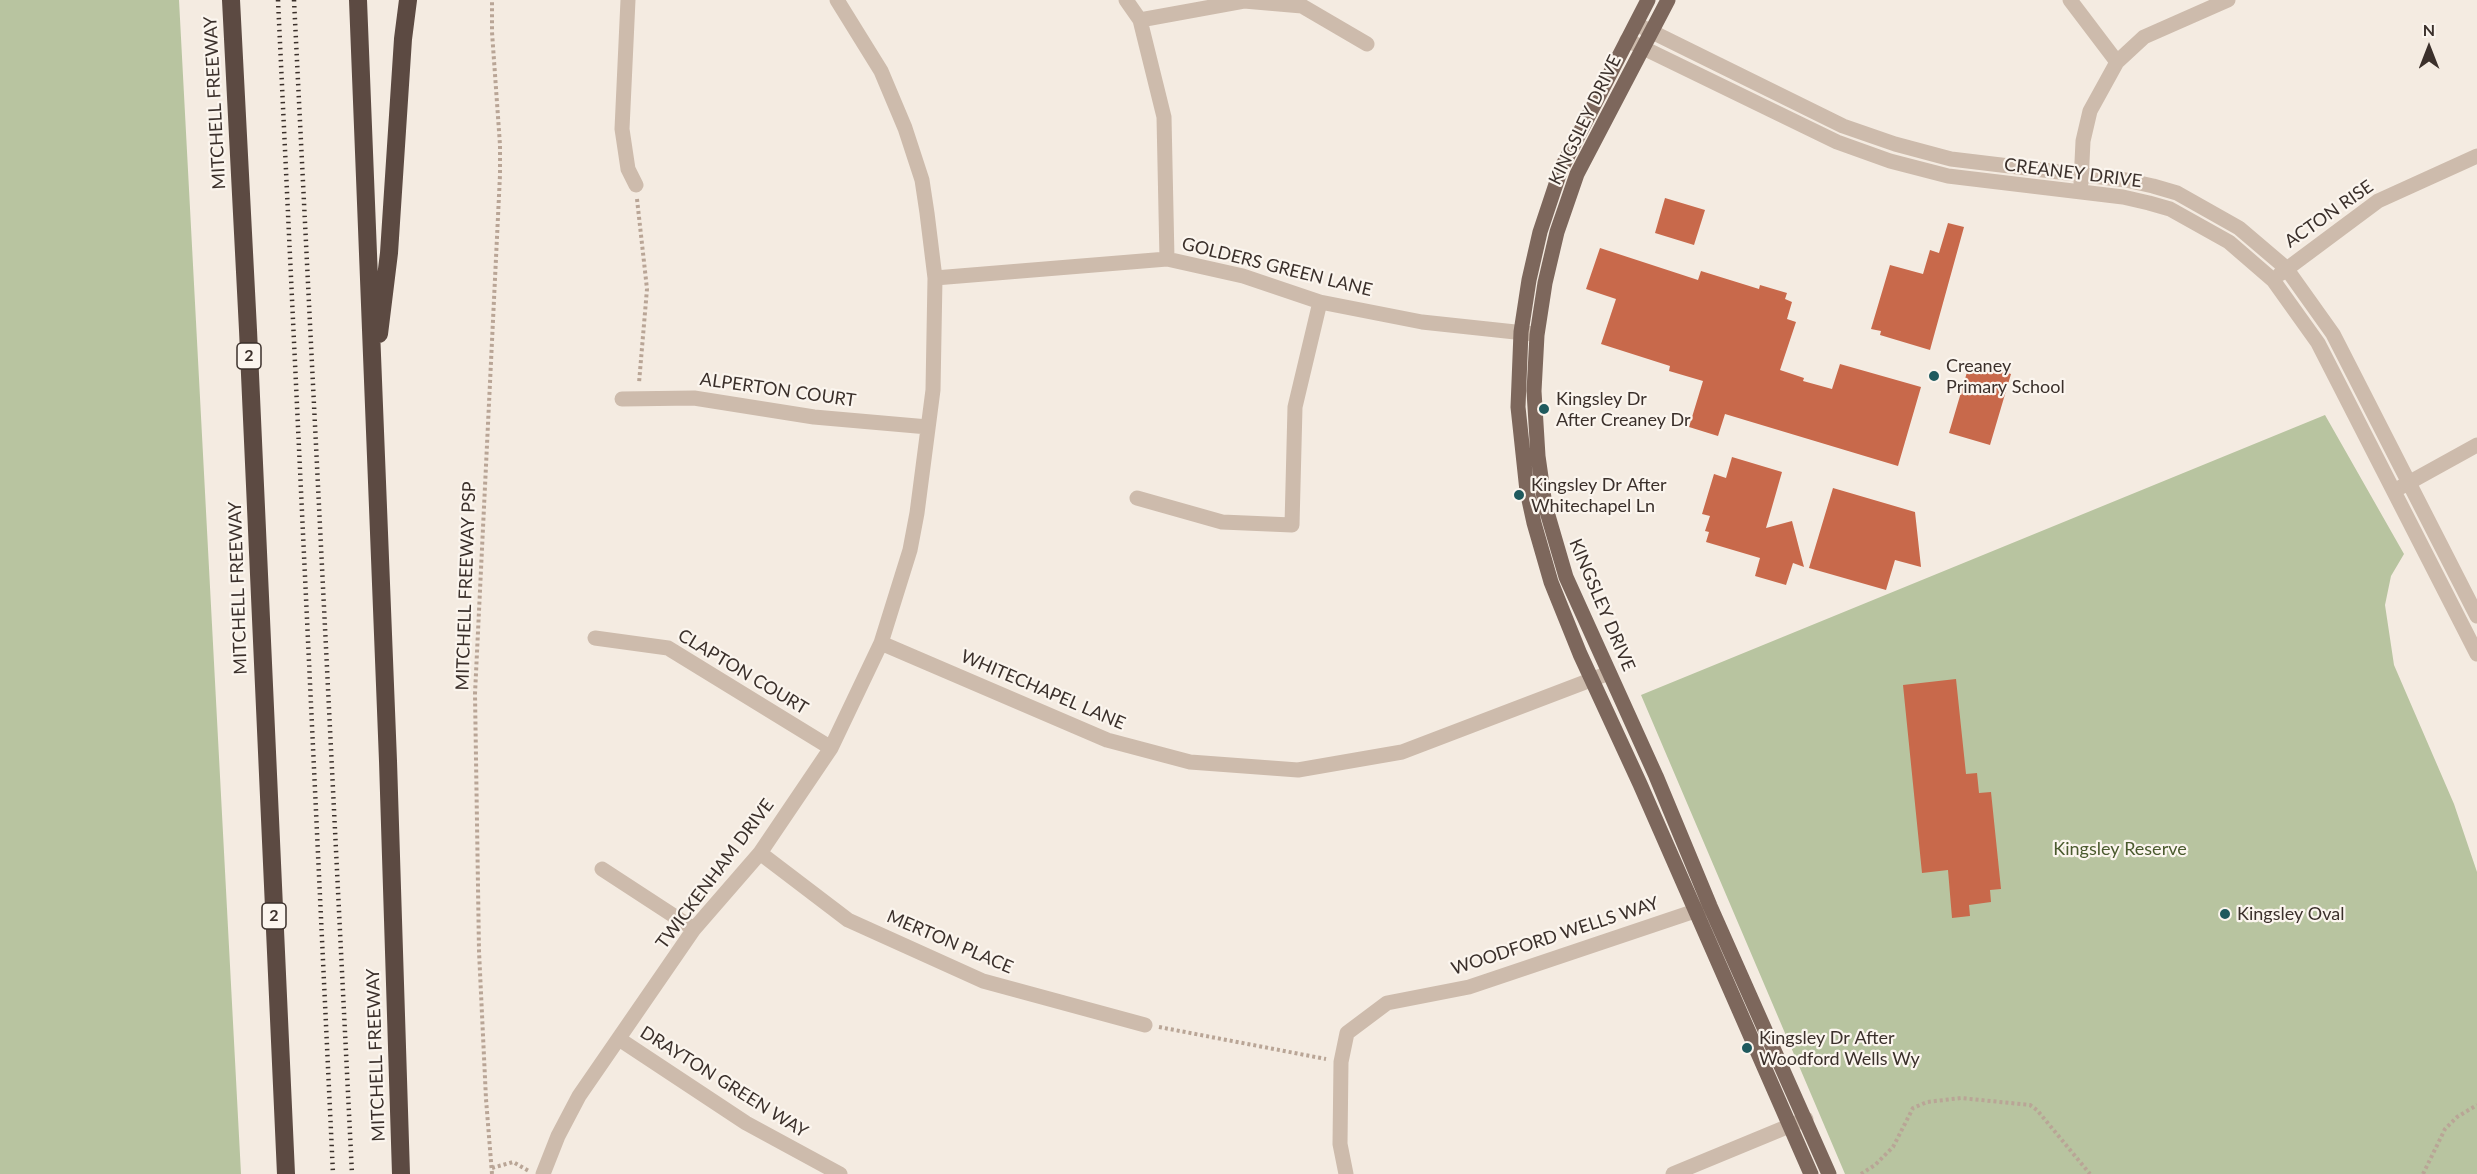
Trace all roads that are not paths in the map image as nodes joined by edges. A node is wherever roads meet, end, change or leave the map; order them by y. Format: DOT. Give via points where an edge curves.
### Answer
graph roads {
  1 [pos="225,0"];
  2 [pos="231,0"];
  3 [pos="357,0"];
  4 [pos="408,0"];
  5 [pos="628,0"];
  6 [pos="837,0"];
  7 [pos="1126,0"];
  8 [pos="1648,0"];
  9 [pos="1668,0"];
  10 [pos="2070,0"];
  11 [pos="2228,0"];
  12 [pos="1140,20"];
  13 [pos="1636,24"];
  14 [pos="1651,33"];
  15 [pos="1627,39"];
  16 [pos="1367,44"];
  17 [pos="1643,48"];
  18 [pos="234,55"];
  19 [pos="2117,62"];
  20 [pos="2477,156"];
  21 [pos="2082,175"];
  22 [pos="636,185"];
  23 [pos="2080,192"];
  24 [pos="1167,260"];
  25 [pos="2286,268"];
  26 [pos="935,278"];
  27 [pos="2273,280"];
  28 [pos="1320,302"];
  29 [pos="1521,332"];
  30 [pos="1537,335"];
  31 [pos="372,389"];
  32 [pos="630,399"];
  33 [pos="928,427"];
  34 [pos="2477,445"];
  35 [pos="2409,483"];
  36 [pos="2394,491"];
  37 [pos="1137,498"];
  38 [pos="2477,616"];
  39 [pos="595,639"];
  40 [pos="881,643"];
  41 [pos="2477,654"];
  42 [pos="1609,673"];
  43 [pos="1592,680"];
  44 [pos="831,747"];
  45 [pos="760,854"];
  46 [pos="602,868"];
  47 [pos="1710,906"];
  48 [pos="1694,911"];
  49 [pos="694,930"];
  50 [pos="1145,1025"];
  51 [pos="619,1038"];
  52 [pos="1806,1119"];
  53 [pos="1789,1127"];
  54 [pos="286,1174"];
  55 [pos="401,1174"];
  56 [pos="543,1174"];
  57 [pos="840,1174"];
  58 [pos="1346,1174"];
  59 [pos="1673,1174"];
  60 [pos="1811,1174"];
  61 [pos="1829,1174"];
  1 -- 18 [label="highway"];
  2 -- 18 [label="highway, MITCHELL FREEWAY / 2"];
  3 -- 31 [label="highway, MITCHELL FREEWAY"];
  4 -- 31 [label="highway" via="389,253"];
  5 -- 22 [label="street" via="622,129 628,169"];
  6 -- 26 [label="street, TWICKENHAM DRIVE" via="881,71 914,152 922,180"];
  7 -- 12 [label="street"];
  8 -- 13 [label="main road, KINGSLEY DRIVE"];
  9 -- 14 [label="main road, KINGSLEY DRIVE"];
  10 -- 19 [label="street"];
  11 -- 19 [label="street" via="2144,37"];
  12 -- 16 [label="street" via="1244,1 1302,6"];
  12 -- 24 [label="street" via="1164,117"];
  13 -- 14 [label="street, CREANEY DRIVE"];
  13 -- 15 [label="main road, KINGSLEY DRIVE"];
  14 -- 17 [label="main road, KINGSLEY DRIVE"];
  14 -- 21 [label="street, CREANEY DRIVE" via="1843,126 1895,144 1951,159"];
  15 -- 17 [label="street, CREANEY DRIVE"];
  15 -- 29 [label="main road, KINGSLEY DRIVE" via="1561,169 1533,261"];
  17 -- 23 [label="street, CREANEY DRIVE" via="1837,142 1890,161 1948,176"];
  17 -- 30 [label="main road, KINGSLEY DRIVE" via="1577,174 1557,232"];
  18 -- 54 [label="highway, MITCHELL FREEWAY / 2"];
  19 -- 21 [label="street" via="2090,111 2083,141"];
  20 -- 25 [label="street, ACTON RISE" via="2378,201"];
  21 -- 23 [label="street"];
  21 -- 25 [label="street, CREANEY DRIVE" via="2126,180 2177,193 2239,228"];
  23 -- 27 [label="street, CREANEY DRIVE" via="2123,197 2170,209 2229,242"];
  24 -- 26 [label="street, GOLDERS GREEN LANE"];
  24 -- 28 [label="street, GOLDERS GREEN LANE" via="1243,276"];
  25 -- 27 [label="street, ACTON RISE"];
  25 -- 35 [label="street, CREANEY DRIVE" via="2333,334"];
  26 -- 33 [label="street, TWICKENHAM DRIVE" via="933,390"];
  27 -- 36 [label="street, CREANEY DRIVE" via="2318,343"];
  28 -- 29 [label="street, GOLDERS GREEN LANE" via="1422,322"];
  28 -- 37 [label="street" via="1295,407 1292,525 1222,522"];
  29 -- 30 [label="street, GOLDERS GREEN LANE"];
  29 -- 43 [label="main road, KINGSLEY DRIVE" via="1518,406 1527,491 1551,582"];
  30 -- 42 [label="main road, KINGSLEY DRIVE" via="1535,428 1545,505 1566,577"];
  31 -- 55 [label="highway, MITCHELL FREEWAY"];
  32 -- 33 [label="street, ALPERTON COURT" via="694,398 814,417"];
  33 -- 40 [label="street, TWICKENHAM DRIVE" via="910,550"];
  34 -- 35 [label="street"];
  35 -- 36 [label="street"];
  35 -- 38 [label="street, CREANEY DRIVE"];
  36 -- 41 [label="street, CREANEY DRIVE"];
  39 -- 44 [label="street, CLAPTON COURT" via="668,648"];
  40 -- 43 [label="street, WHITECHAPEL LANE" via="1107,740 1190,762 1298,770 1402,752"];
  40 -- 44 [label="street, TWICKENHAM DRIVE"];
  42 -- 43 [label="street, WHITECHAPEL LANE"];
  42 -- 47 [label="main road, KINGSLEY DRIVE"];
  43 -- 48 [label="main road, KINGSLEY DRIVE"];
  44 -- 45 [label="street, TWICKENHAM DRIVE"];
  45 -- 49 [label="street, TWICKENHAM DRIVE"];
  45 -- 50 [label="street, MERTON PLACE" via="848,920 983,981"];
  46 -- 49 [label="street"];
  47 -- 48 [label="street, WOODFORD WELLS WAY"];
  47 -- 52 [label="main road, KINGSLEY DRIVE"];
  48 -- 53 [label="main road, KINGSLEY DRIVE"];
  48 -- 58 [label="street, WOODFORD WELLS WAY" via="1469,987 1387,1003 1347,1033 1341,1062 1340,1144"];
  49 -- 51 [label="street, TWICKENHAM DRIVE"];
  51 -- 56 [label="street, TWICKENHAM DRIVE" via="571,1109"];
  51 -- 57 [label="street, DRAYTON GREEN WAY" via="746,1123"];
  52 -- 53 [label="street"];
  52 -- 61 [label="main road, KINGSLEY DRIVE"];
  53 -- 59 [label="street"];
  53 -- 60 [label="main road, KINGSLEY DRIVE"];
}
